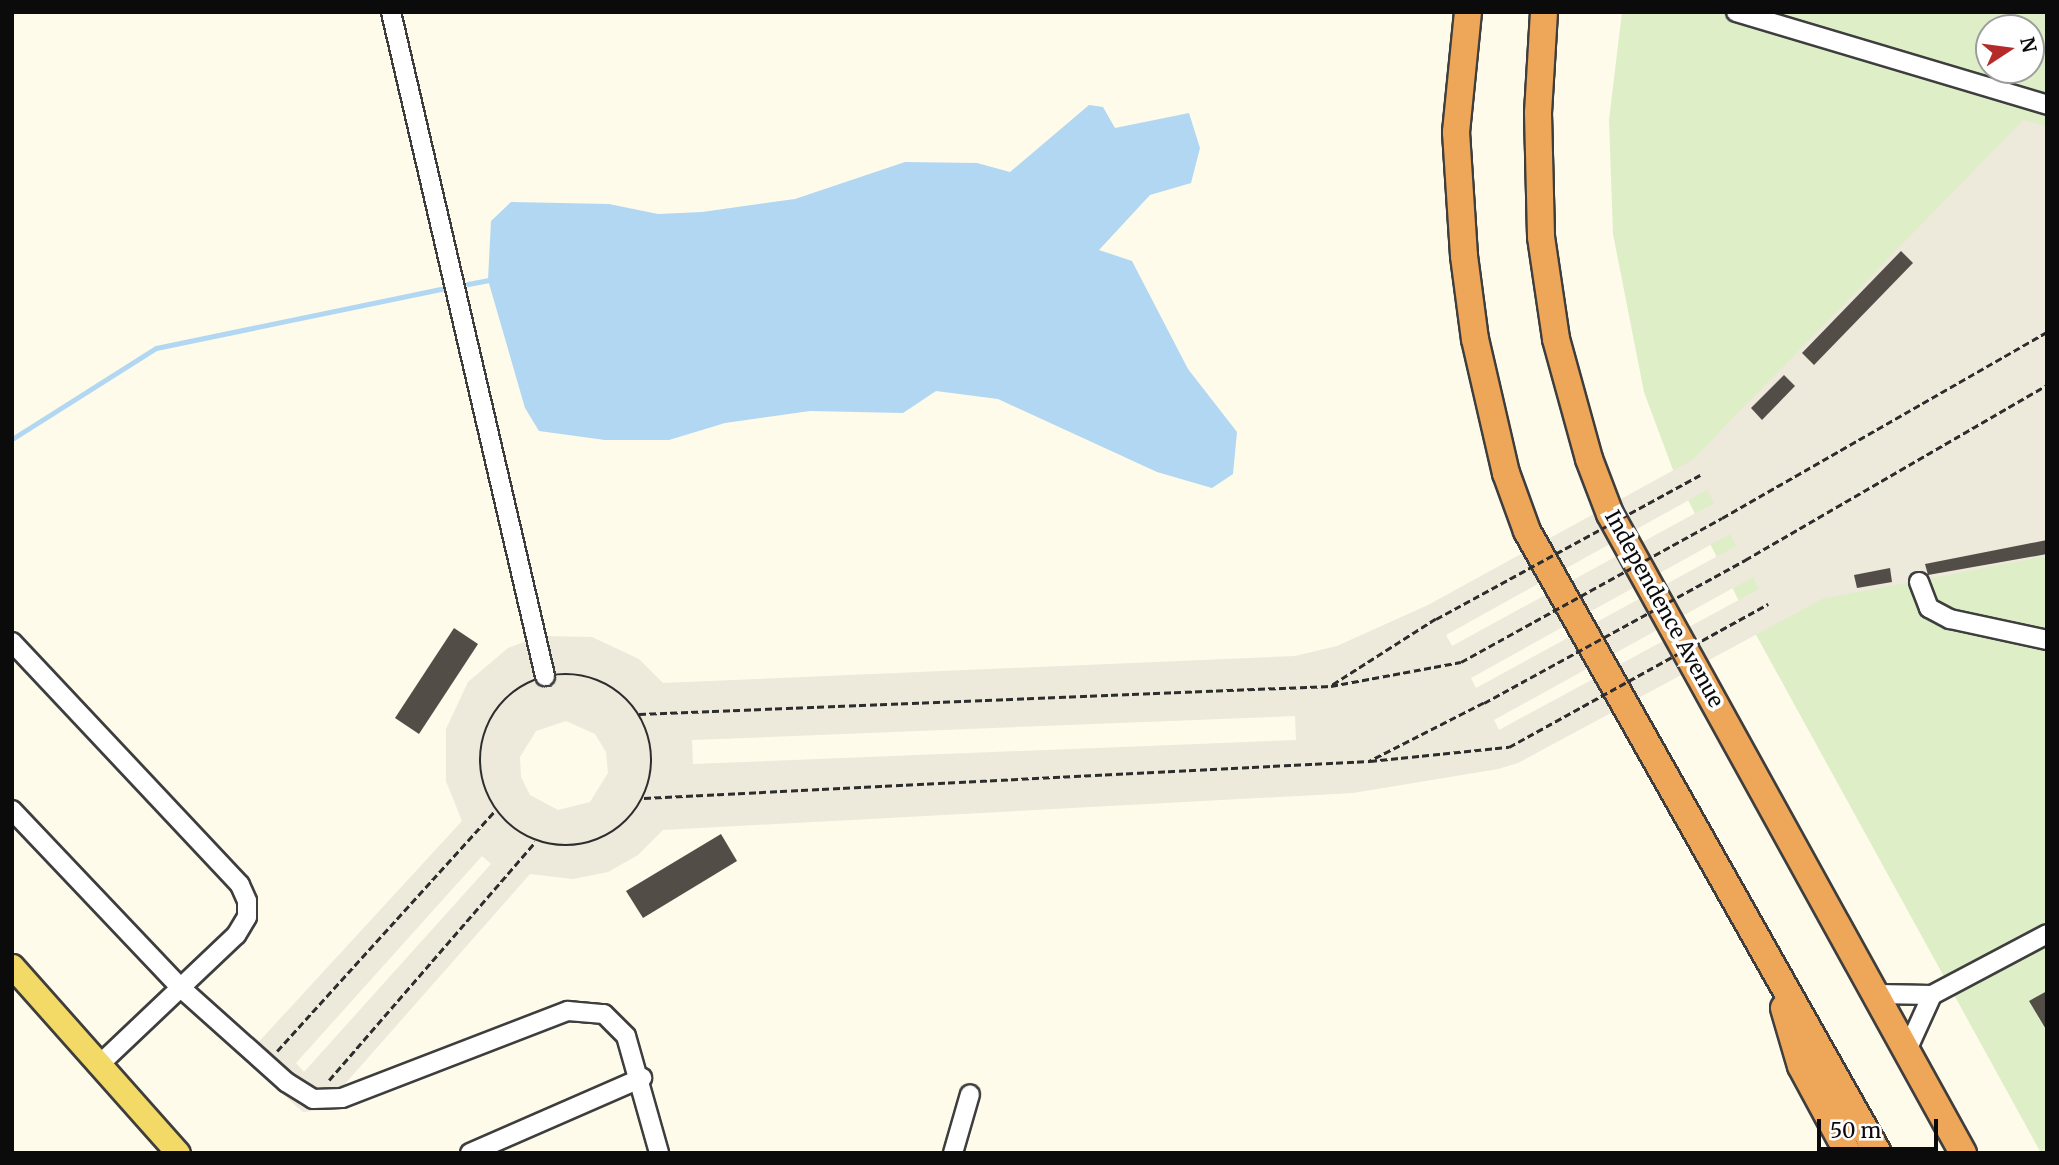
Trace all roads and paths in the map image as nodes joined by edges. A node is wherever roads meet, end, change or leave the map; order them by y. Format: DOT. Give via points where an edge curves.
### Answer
graph roads {
  1 [pos="391,12"];
  2 [pos="1468,12"];
  3 [pos="1544,12"];
  4 [pos="1736,12"];
  5 [pos="2047,105"];
  6 [pos="2047,332"];
  7 [pos="2047,385"];
  8 [pos="1700,475"];
  9 [pos="1919,582"];
  10 [pos="1768,604"];
  11 [pos="2047,640"];
  12 [pos="12,642"];
  13 [pos="545,676"];
  14 [pos="1331,686"];
  15 [pos="639,714"];
  16 [pos="1370,761"];
  17 [pos="643,798"];
  18 [pos="12,810"];
  19 [pos="495,811"];
  20 [pos="536,842"];
  21 [pos="2047,934"];
  22 [pos="1771,962"];
  23 [pos="12,966"];
  24 [pos="181,988"];
  25 [pos="1878,994"];
  26 [pos="1932,995"];
  27 [pos="1908,1048"];
  28 [pos="101,1063"];
  29 [pos="265,1063"];
  30 [pos="642,1078"];
  31 [pos="970,1094"];
  32 [pos="313,1099"];
  33 [pos="178,1153"];
  34 [pos="470,1153"];
  35 [pos="659,1153"];
  36 [pos="953,1153"];
  37 [pos="1848,1153"];
  38 [pos="1878,1153"];
  39 [pos="1963,1153"];
  1 -- 13 [label="lane"];
  2 -- 22 [label="highway" via="1456,132 1464,256 1475,338 1506,473 1527,531"];
  3 -- 25 [label="highway, Independence Avenue" via="1538,113 1541,237 1556,339 1589,459 1610,514"];
  4 -- 5 [label="lane"];
  6 -- 14 [label="path, bridge" via="1461,662"];
  7 -- 16 [label="path, bridge" via="1745,561"];
  8 -- 14 [label="path, bridge" via="1436,619"];
  9 -- 11 [label="lane" via="1929,608 1950,619"];
  10 -- 16 [label="path, bridge" via="1509,747"];
  12 -- 24 [label="lane" via="240,886 247,917 236,935"];
  13 -- 15 [label="path" via="594,678 620,692"];
  13 -- 19 [label="path" via="512,692 486,726 479,768"];
  14 -- 15 [label="path"];
  15 -- 17 [label="path" via="652,755"];
  16 -- 17 [label="path"];
  17 -- 20 [label="path" via="627,821 604,839 563,847"];
  18 -- 24 [label="lane"];
  19 -- 20 [label="path"];
  19 -- 29 [label="path"];
  20 -- 32 [label="path"];
  21 -- 26 [label="lane"];
  22 -- 37 [label="highway" via="1801,1066"];
  22 -- 38 [label="highway"];
  23 -- 28 [label="main road"];
  24 -- 28 [label="lane"];
  24 -- 29 [label="lane"];
  25 -- 26 [label="lane"];
  25 -- 27 [label="highway, Independence Avenue"];
  26 -- 27 [label="lane"];
  27 -- 39 [label="highway, Independence Avenue"];
  28 -- 33 [label="main road"];
  29 -- 32 [label="lane"];
  30 -- 32 [label="lane" via="626,1036 604,1014 568,1011 342,1098"];
  30 -- 34 [label="lane"];
  30 -- 35 [label="lane"];
  31 -- 36 [label="lane"];
}
